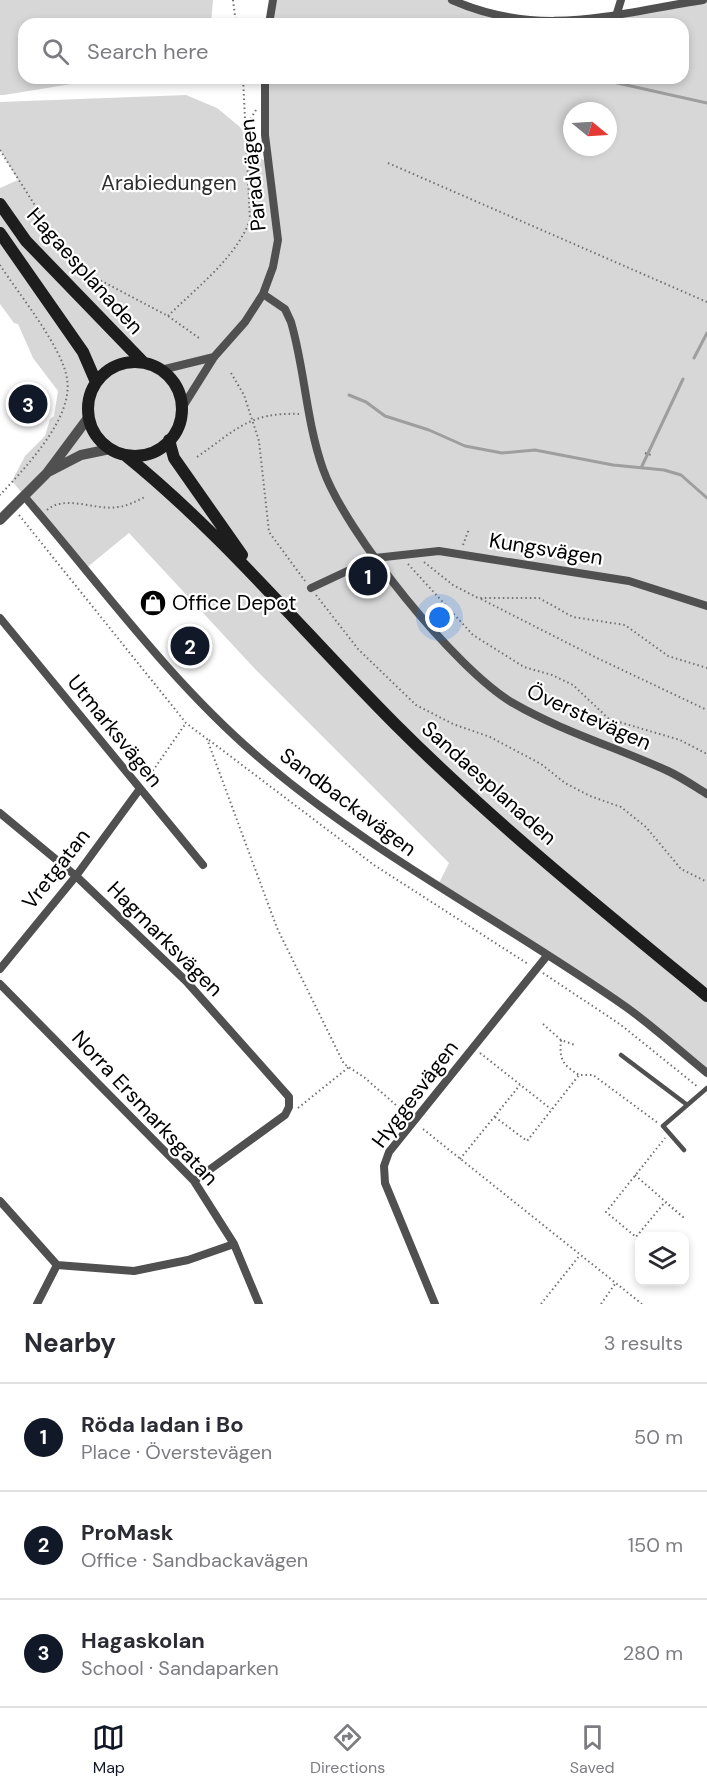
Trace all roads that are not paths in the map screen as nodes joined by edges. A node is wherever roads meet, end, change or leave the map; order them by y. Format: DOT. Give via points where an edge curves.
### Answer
graph roads {
  1 [pos="273,0"];
  2 [pos="452,0"];
  3 [pos="621,0"];
  4 [pos="702,0"];
  5 [pos="616,16"];
  6 [pos="270,18"];
  7 [pos="510,18"];
  8 [pos="606,18"];
  9 [pos="265,84"];
  10 [pos="0,204"];
  11 [pos="0,233"];
  12 [pos="263,294"];
  13 [pos="214,357"];
  14 [pos="143,362"];
  15 [pos="161,369"];
  16 [pos="96,382"];
  17 [pos="182,408"];
  18 [pos="88,418"];
  19 [pos="169,440"];
  20 [pos="110,449"];
  21 [pos="125,455"];
  22 [pos="47,473"];
  23 [pos="24,496"];
  24 [pos="0,520"];
  25 [pos="375,558"];
  26 [pos="261,581"];
  27 [pos="311,588"];
  28 [pos="707,606"];
  29 [pos="0,618"];
  30 [pos="139,790"];
  31 [pos="707,794"];
  32 [pos="0,813"];
  33 [pos="203,866"];
  34 [pos="76,876"];
  35 [pos="546,957"];
  36 [pos="0,969"];
  37 [pos="0,984"];
  38 [pos="707,996"];
  39 [pos="621,1055"];
  40 [pos="707,1073"];
  41 [pos="707,1088"];
  42 [pos="686,1104"];
  43 [pos="684,1150"];
  44 [pos="194,1181"];
  45 [pos="0,1201"];
  46 [pos="234,1244"];
  47 [pos="57,1265"];
  48 [pos="37,1304"];
  49 [pos="259,1304"];
  50 [pos="435,1304"];
  1 -- 6 [label="street"];
  2 -- 7 [label="street"];
  3 -- 5 [label="street"];
  4 -- 5 [label="street"];
  5 -- 8 [label="street"];
  9 -- 12 [label="street, Paradvägen" via="265,135 278,240"];
  10 -- 14 [label="main road, Hagaesplanaden" via="26,242"];
  11 -- 16 [label="main road, Hagaesplanaden" via="83,352"];
  12 -- 13 [label="street, Paradvägen"];
  12 -- 25 [label="street, Överstevägen" via="285,309 291,322 323,470 336,499"];
  13 -- 15 [label="street"];
  13 -- 17 [label="street, Paradvägen"];
  14 -- 15 [label="main road"];
  14 -- 16 [label="main road" via="116,366"];
  15 -- 17 [label="main road" via="175,384"];
  16 -- 18 [label="main road" via="89,396"];
  17 -- 19 [label="main road"];
  18 -- 20 [label="main road" via="96,436"];
  18 -- 22 [label="street"];
  19 -- 21 [label="main road" via="147,454"];
  19 -- 26 [label="main road, Sandaesplanaden" via="174,458"];
  20 -- 21 [label="main road"];
  20 -- 22 [label="street" via="81,455"];
  21 -- 26 [label="main road, Sandaesplanaden" via="181,502"];
  22 -- 23 [label="street"];
  23 -- 24 [label="street"];
  23 -- 35 [label="street, Sandbackavägen" via="143,642 255,755 402,865"];
  25 -- 27 [label="street"];
  25 -- 28 [label="street, Kungsvägen" via="439,551 460,553 629,581"];
  25 -- 31 [label="street, Överstevägen" via="472,671 511,702 566,731 669,771"];
  26 -- 38 [label="main road, Sandaesplanaden" via="396,725 483,807"];
  29 -- 30 [label="street, Utmarksvägen"];
  30 -- 33 [label="street, Utmarksvägen"];
  30 -- 34 [label="street, Vretgatan"];
  32 -- 34 [label="street, Hagmarksvägen"];
  34 -- 36 [label="street, Vretgatan"];
  34 -- 44 [label="street, Hagmarksvägen" via="186,981 289,1097 285,1115"];
  35 -- 40 [label="street, Sandbackavägen" via="628,1009"];
  35 -- 50 [label="street, Hyggesvägen" via="389,1152 384,1166 385,1183"];
  37 -- 44 [label="street, Norra Ersmarksgatan"];
  39 -- 42 [label="lane"];
  41 -- 42 [label="lane"];
  42 -- 43 [label="lane" via="663,1126"];
  44 -- 46 [label="street, Norra Ersmarksgatan"];
  45 -- 47 [label="street"];
  46 -- 47 [label="street" via="188,1260 134,1270"];
  46 -- 49 [label="street, Norra Ersmarksgatan"];
  47 -- 48 [label="street"];
}
